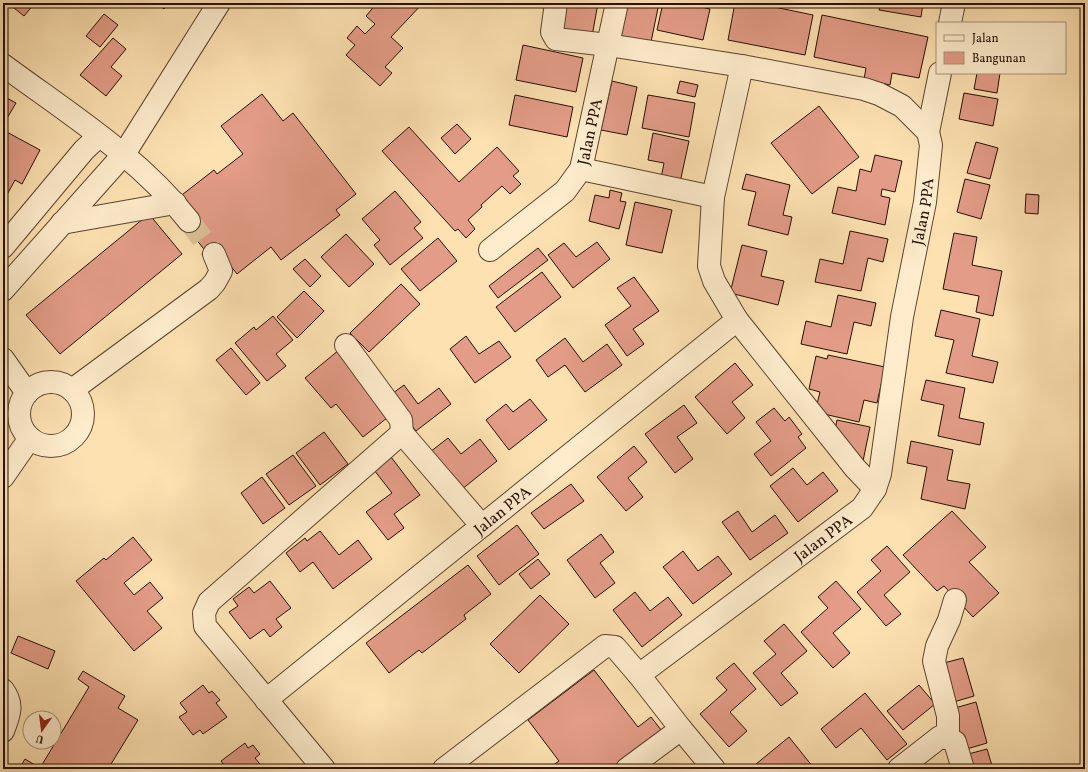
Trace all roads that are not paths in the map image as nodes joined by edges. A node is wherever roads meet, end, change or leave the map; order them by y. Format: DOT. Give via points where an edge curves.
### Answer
graph roads {
  1 [pos="219,3"];
  2 [pos="556,3"];
  3 [pos="617,3"];
  4 [pos="954,3"];
  5 [pos="950,22"];
  6 [pos="608,45"];
  7 [pos="3,66"];
  8 [pos="742,66"];
  9 [pos="940,74"];
  10 [pos="928,132"];
  11 [pos="99,136"];
  12 [pos="124,154"];
  13 [pos="581,169"];
  14 [pos="713,197"];
  15 [pos="175,203"];
  16 [pos="189,221"];
  17 [pos="62,223"];
  18 [pos="3,247"];
  19 [pos="490,250"];
  20 [pos="214,254"];
  21 [pos="3,290"];
  22 [pos="737,320"];
  23 [pos="346,345"];
  24 [pos="3,359"];
  25 [pos="72,390"];
  26 [pos="27,393"];
  27 [pos="402,433"];
  28 [pos="30,438"];
  29 [pos="3,477"];
  30 [pos="874,489"];
  31 [pos="482,526"];
  32 [pos="955,600"];
  33 [pos="639,675"];
  34 [pos="3,690"];
  35 [pos="266,700"];
  36 [pos="681,730"];
  37 [pos="3,731"];
  38 [pos="948,738"];
  39 [pos="324,769"];
  40 [pos="444,769"];
  41 [pos="627,769"];
  42 [pos="714,769"];
  43 [pos="899,769"];
  44 [pos="963,769"];
  1 -- 12 [label="street"];
  2 -- 6 [label="street" via="552,32 556,39"];
  3 -- 6 [label="street, Jalan PPA"];
  4 -- 5 [label="street"];
  6 -- 8 [label="street"];
  6 -- 13 [label="street, Jalan PPA"];
  7 -- 11 [label="street"];
  8 -- 10 [label="street" via="879,94 902,106"];
  8 -- 14 [label="street"];
  9 -- 10 [label="street, Jalan PPA"];
  10 -- 30 [label="street, Jalan PPA" via="931,145 925,202 902,317 880,474"];
  11 -- 12 [label="street"];
  11 -- 18 [label="street" via="84,150"];
  12 -- 15 [label="street"];
  12 -- 17 [label="street"];
  13 -- 14 [label="street"];
  13 -- 19 [label="street, Jalan PPA" via="564,191"];
  14 -- 22 [label="street" via="709,266 714,281"];
  15 -- 16 [label="street"];
  15 -- 17 [label="street"];
  17 -- 21 [label="street"];
  20 -- 25 [label="street" via="221,271 209,288"];
  22 -- 30 [label="street"];
  22 -- 31 [label="street, Jalan PPA"];
  23 -- 27 [label="street" via="401,420"];
  24 -- 26 [label="street"];
  25 -- 26 [label="street" via="62,384 49,382 37,385"];
  25 -- 28 [label="street" via="80,400 84,412 82,425 76,436 66,443 54,446 41,445"];
  26 -- 28 [label="street" via="21,404 19,416 22,428"];
  27 -- 31 [label="street"];
  27 -- 35 [label="street" via="209,602 204,613 205,626"];
  28 -- 29 [label="street"];
  30 -- 33 [label="street, Jalan PPA" via="862,508"];
  31 -- 35 [label="street, Jalan PPA"];
  32 -- 38 [label="street" via="937,646 934,661 948,716"];
  33 -- 36 [label="street"];
  33 -- 40 [label="street" via="615,647 605,646"];
  34 -- 37 [label="street" via="11,710"];
  35 -- 39 [label="street"];
  36 -- 41 [label="street"];
  36 -- 42 [label="street"];
  38 -- 43 [label="street" via="940,738"];
  38 -- 44 [label="street" via="955,742"];
}
